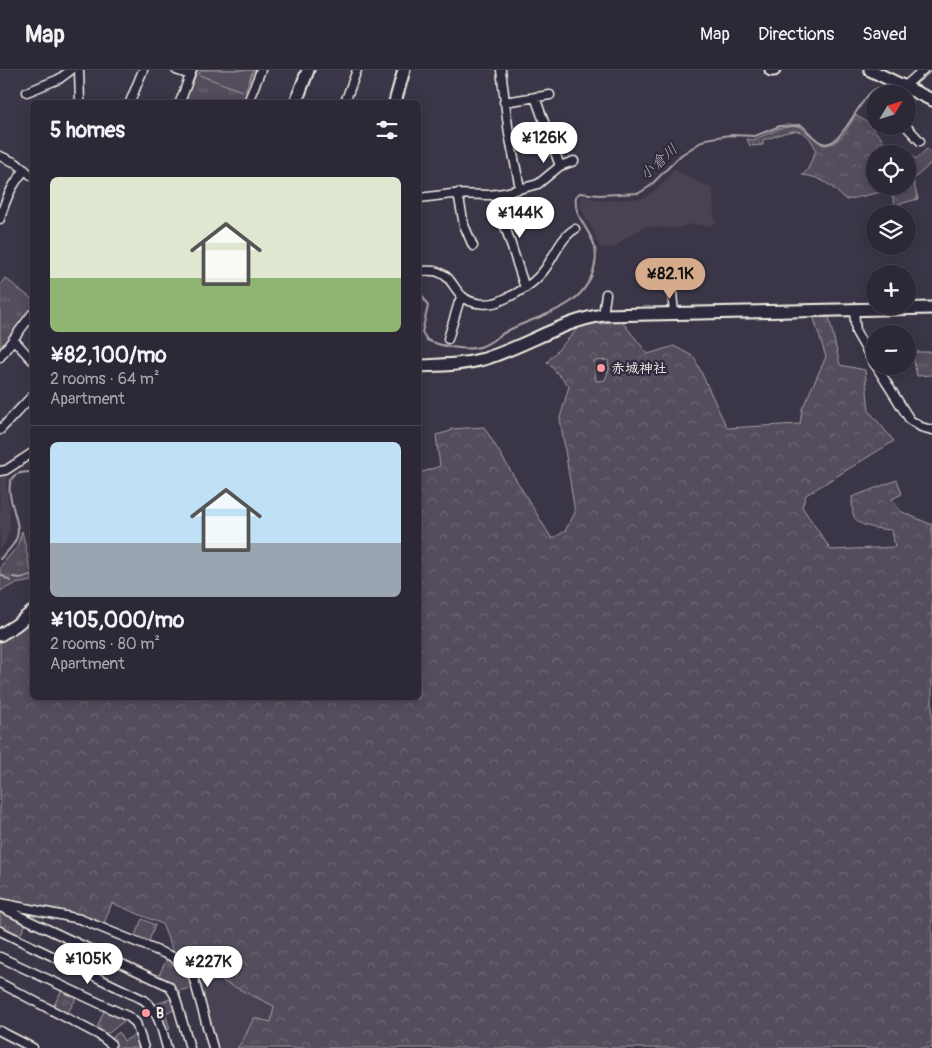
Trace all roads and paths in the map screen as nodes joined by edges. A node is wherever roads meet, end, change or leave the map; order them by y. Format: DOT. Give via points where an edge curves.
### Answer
graph roads {
  1 [pos="71,70"];
  2 [pos="79,70"];
  3 [pos="143,70"];
  4 [pos="176,70"];
  5 [pos="261,70"];
  6 [pos="308,70"];
  7 [pos="357,70"];
  8 [pos="404,70"];
  9 [pos="501,70"];
  10 [pos="870,70"];
  11 [pos="922,70"];
  12 [pos="191,73"];
  13 [pos="897,85"];
  14 [pos="912,85"];
  15 [pos="27,92"];
  16 [pos="916,94"];
  17 [pos="550,95"];
  18 [pos="535,97"];
  19 [pos="80,100"];
  20 [pos="131,100"];
  21 [pos="181,100"];
  22 [pos="249,100"];
  23 [pos="297,100"];
  24 [pos="346,100"];
  25 [pos="396,100"];
  26 [pos="932,100"];
  27 [pos="504,102"];
  28 [pos="914,135"];
  29 [pos="920,141"];
  30 [pos="0,156"];
  31 [pos="574,161"];
  32 [pos="560,166"];
  33 [pos="25,170"];
  34 [pos="30,174"];
  35 [pos="520,188"];
  36 [pos="458,193"];
  37 [pos="495,195"];
  38 [pos="421,198"];
  39 [pos="0,219"];
  40 [pos="575,229"];
  41 [pos="473,246"];
  42 [pos="421,271"];
  43 [pos="525,288"];
  44 [pos="672,292"];
  45 [pos="606,294"];
  46 [pos="462,296"];
  47 [pos="932,308"];
  48 [pos="854,310"];
  49 [pos="674,313"];
  50 [pos="603,315"];
  51 [pos="30,317"];
  52 [pos="13,339"];
  53 [pos="448,339"];
  54 [pos="866,350"];
  55 [pos="0,357"];
  56 [pos="30,358"];
  57 [pos="421,366"];
  58 [pos="881,375"];
  59 [pos="30,398"];
  60 [pos="0,430"];
  61 [pos="932,430"];
  62 [pos="30,454"];
  63 [pos="0,471"];
  64 [pos="30,614"];
  65 [pos="0,634"];
  66 [pos="0,903"];
  67 [pos="0,907"];
  68 [pos="0,931"];
  69 [pos="0,956"];
  70 [pos="0,983"];
  71 [pos="0,1031"];
  72 [pos="111,1044"];
  73 [pos="33,1048"];
  74 [pos="144,1048"];
  75 [pos="167,1048"];
  76 [pos="190,1048"];
  77 [pos="213,1048"];
  1 -- 15 [label="street"];
  2 -- 19 [label="street"];
  3 -- 20 [label="street"];
  4 -- 12 [label="street"];
  5 -- 22 [label="street"];
  6 -- 23 [label="street"];
  7 -- 24 [label="street"];
  8 -- 25 [label="street"];
  9 -- 27 [label="street"];
  10 -- 13 [label="street"];
  11 -- 14 [label="street"];
  12 -- 21 [label="street"];
  16 -- 26 [label="street"];
  17 -- 18 [label="street"];
  18 -- 27 [label="street"];
  18 -- 32 [label="street"];
  27 -- 35 [label="street"];
  28 -- 29 [label="street"];
  30 -- 33 [label="street"];
  31 -- 32 [label="street"];
  32 -- 35 [label="street" via="543,181"];
  33 -- 34 [label="street"];
  33 -- 39 [label="street" via="10,190"];
  35 -- 37 [label="street"];
  36 -- 37 [label="street"];
  36 -- 38 [label="street"];
  36 -- 41 [label="street" via="464,225"];
  37 -- 43 [label="street"];
  40 -- 43 [label="street" via="540,275"];
  42 -- 46 [label="street" via="441,273 452,281"];
  43 -- 46 [label="street" via="492,304"];
  44 -- 49 [label="street"];
  45 -- 50 [label="street"];
  46 -- 53 [label="street"];
  47 -- 48 [label="street"];
  48 -- 49 [label="street"];
  48 -- 54 [label="street" via="856,332"];
  49 -- 50 [label="street"];
  50 -- 57 [label="street" via="484,359"];
  51 -- 52 [label="street"];
  52 -- 55 [label="street"];
  52 -- 56 [label="street"];
  58 -- 61 [label="street" via="910,420"];
  59 -- 60 [label="street"];
  62 -- 63 [label="street"];
  64 -- 65 [label="street"];
  66 -- 77 [label="street" via="80,919 173,956 192,976"];
  67 -- 76 [label="street" via="169,986"];
  68 -- 75 [label="street" via="150,1004 156,1012"];
  69 -- 74 [label="street" via="129,1017 136,1023"];
  70 -- 72 [label="street"];
  71 -- 73 [label="street"];
}
